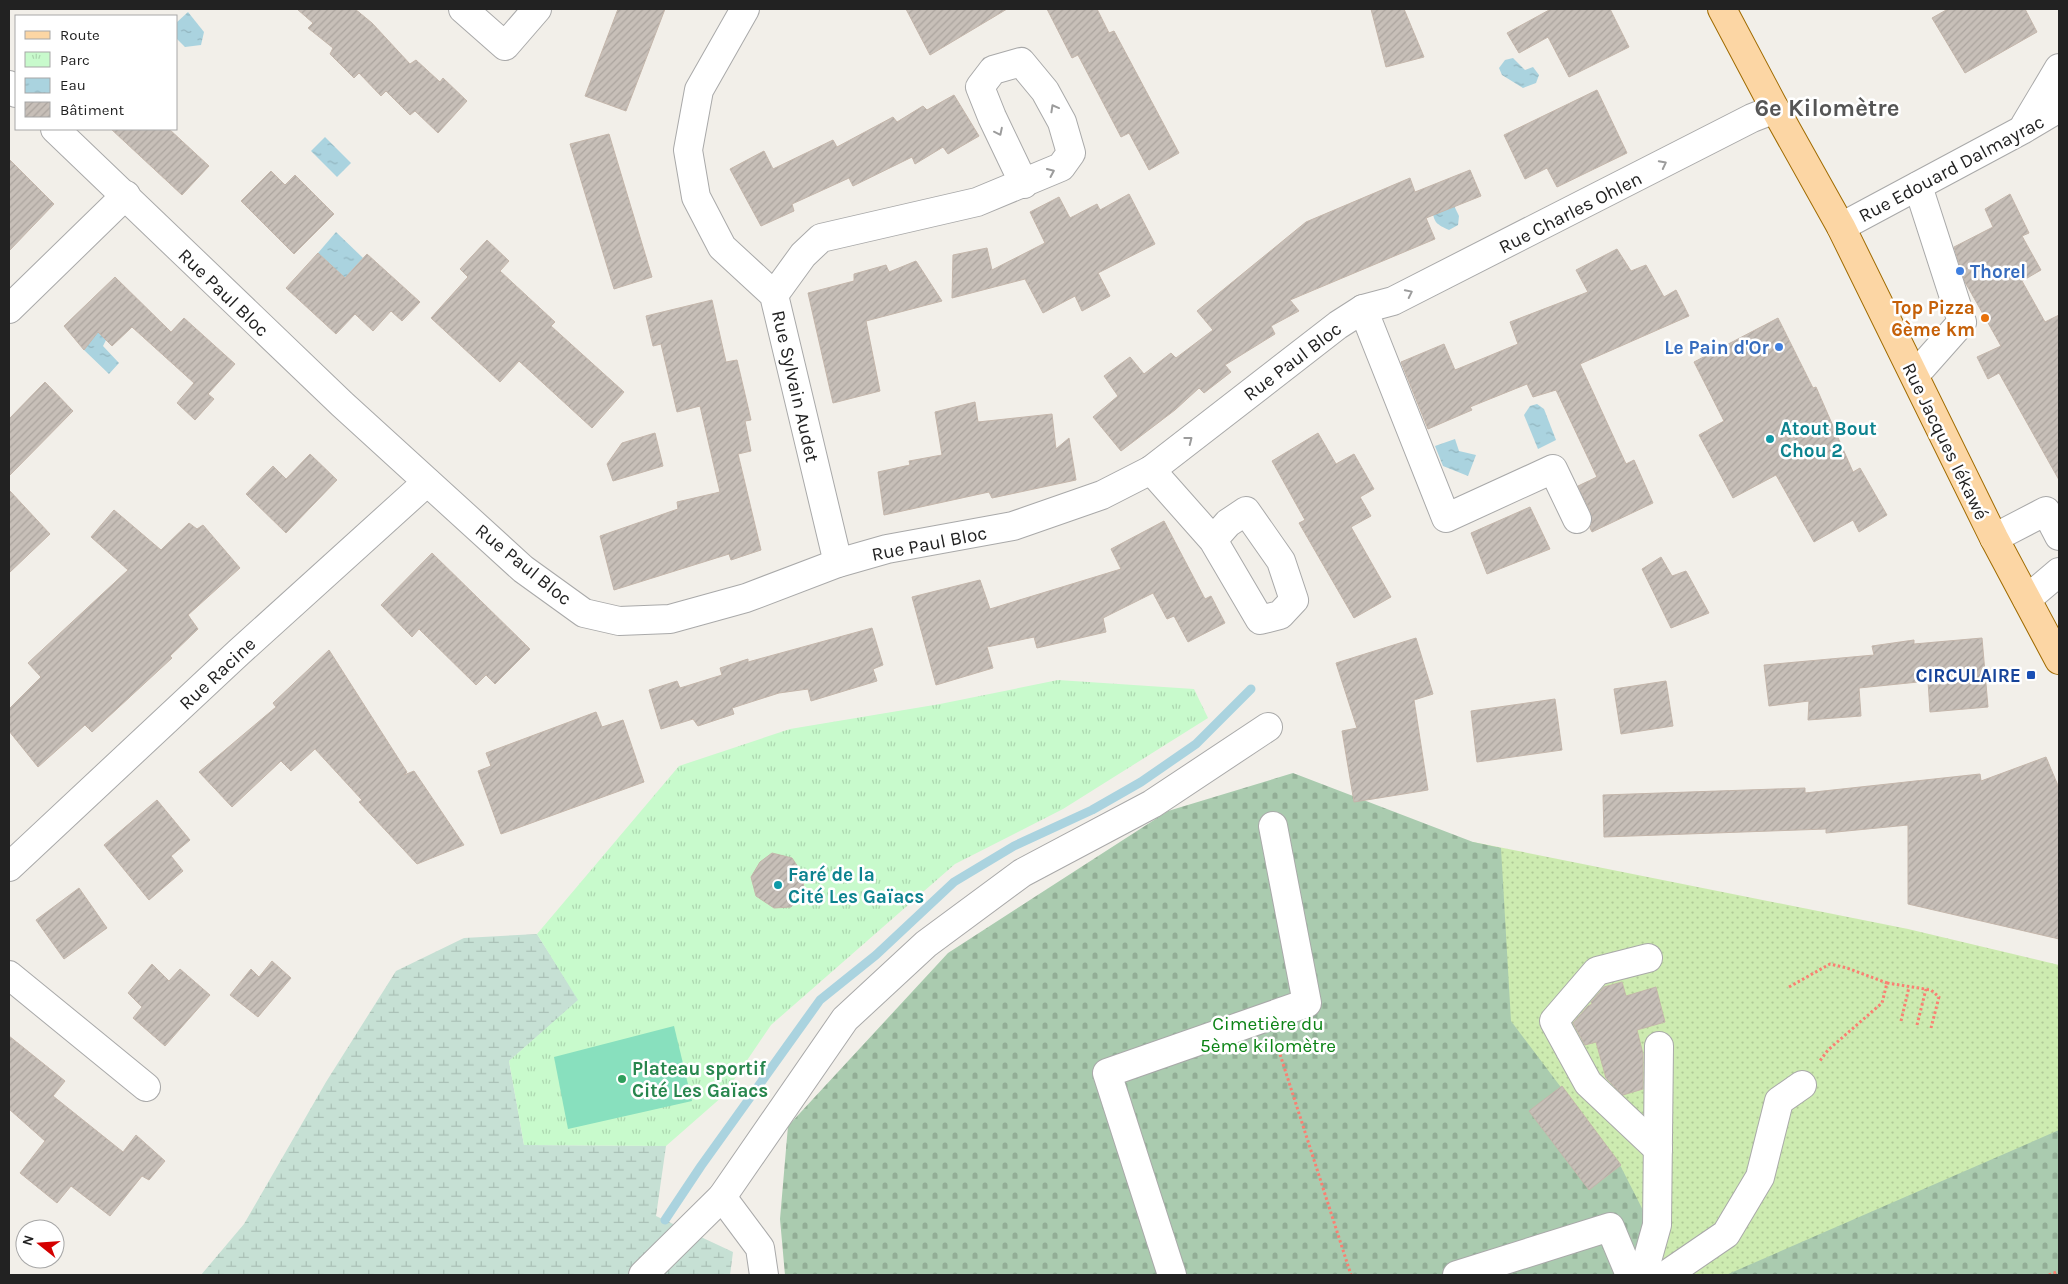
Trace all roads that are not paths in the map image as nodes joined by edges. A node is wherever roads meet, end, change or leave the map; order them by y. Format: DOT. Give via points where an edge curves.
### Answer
graph roads {
  1 [pos="463,9"];
  2 [pos="537,9"];
  3 [pos="745,9"];
  4 [pos="1722,9"];
  5 [pos="2059,68"];
  6 [pos="2059,108"];
  7 [pos="1775,109"];
  8 [pos="56,130"];
  9 [pos="2022,130"];
  10 [pos="1024,184"];
  11 [pos="1918,186"];
  12 [pos="126,195"];
  13 [pos="1841,227"];
  14 [pos="774,296"];
  15 [pos="9,308"];
  16 [pos="1363,309"];
  17 [pos="1915,375"];
  18 [pos="1151,470"];
  19 [pos="427,482"];
  20 [pos="1577,519"];
  21 [pos="2059,536"];
  22 [pos="1994,538"];
  23 [pos="1213,540"];
  24 [pos="838,563"];
  25 [pos="2059,572"];
  26 [pos="2027,599"];
  27 [pos="2059,660"];
  28 [pos="1268,727"];
  29 [pos="1273,826"];
  30 [pos="9,867"];
  31 [pos="1648,958"];
  32 [pos="9,975"];
  33 [pos="1659,1046"];
  34 [pos="1802,1085"];
  35 [pos="146,1087"];
  36 [pos="1658,1149"];
  37 [pos="722,1197"];
  38 [pos="643,1275"];
  39 [pos="764,1275"];
  40 [pos="1172,1275"];
  41 [pos="1457,1275"];
  42 [pos="1630,1275"];
  43 [pos="1643,1275"];
  44 [pos="1666,1275"];
  1 -- 2 [label="street" via="505,46"];
  3 -- 14 [label="street, Rue Sylvain Audet" via="699,90 688,150 696,197 722,247"];
  4 -- 7 [label="main road, Rue Jacques Iékawé"];
  5 -- 9 [label="street"];
  6 -- 9 [label="street, Rue Edouard Dalmayrac"];
  7 -- 13 [label="main road, Rue Jacques Iékawé"];
  16 -- 7 [label="street, Rue Charles Ohlen, one-way" via="1393,301"];
  8 -- 12 [label="street, Rue Paul Bloc"];
  9 -- 11 [label="street, Rue Edouard Dalmayrac"];
  10 -- 14 [label="street" via="977,202 820,238 803,255"];
  11 -- 13 [label="street, Rue Edouard Dalmayrac"];
  11 -- 17 [label="street" via="1962,322"];
  12 -- 15 [label="street"];
  12 -- 19 [label="street, Rue Paul Bloc" via="210,279"];
  13 -- 17 [label="main road, Rue Jacques Iékawé"];
  14 -- 24 [label="street, Rue Sylvain Audet"];
  18 -- 16 [label="street, Rue Paul Bloc, one-way"];
  16 -- 20 [label="street" via="1446,518 1553,469"];
  17 -- 22 [label="main road, Rue Jacques Iékawé"];
  18 -- 23 [label="street"];
  18 -- 24 [label="street, Rue Paul Bloc" via="1102,496 1013,526 887,549"];
  19 -- 24 [label="street, Rue Paul Bloc" via="523,569 584,612 618,621 670,619 746,598"];
  19 -- 30 [label="street, Rue Racine"];
  21 -- 22 [label="street" via="2046,511"];
  22 -- 26 [label="main road, Rue Jacques Iékawé"];
  25 -- 26 [label="street"];
  26 -- 27 [label="main road, Rue Jacques Iékawé"];
  28 -- 37 [label="street" via="1152,804 1022,873 926,944 844,1019"];
  29 -- 40 [label="street" via="1306,1003 1107,1073"];
  31 -- 36 [label="street" via="1597,971 1554,1020 1588,1083"];
  32 -- 35 [label="street"];
  33 -- 36 [label="street"];
  34 -- 44 [label="street" via="1779,1101 1760,1177 1726,1234"];
  36 -- 43 [label="street" via="1657,1225"];
  37 -- 38 [label="street"];
  37 -- 39 [label="street" via="760,1248"];
  41 -- 42 [label="street" via="1610,1227"];
}
